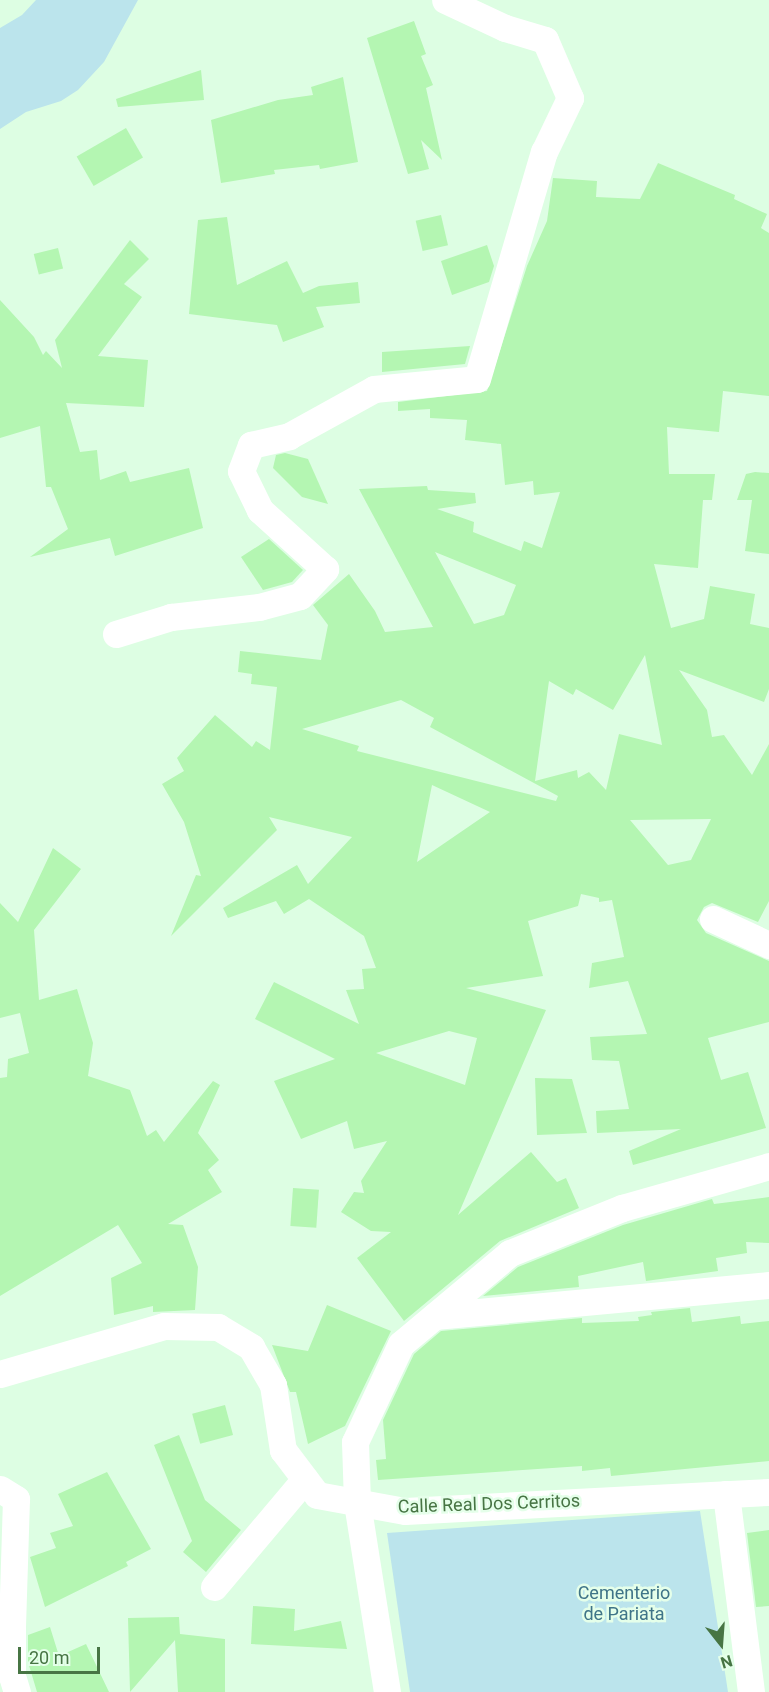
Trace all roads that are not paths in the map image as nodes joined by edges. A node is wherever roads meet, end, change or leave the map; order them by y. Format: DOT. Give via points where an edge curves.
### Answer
graph roads {
  1 [pos="445,0"];
  2 [pos="116,634"];
  3 [pos="713,919"];
  4 [pos="769,945"];
  5 [pos="769,1166"];
  6 [pos="769,1285"];
  7 [pos="435,1316"];
  8 [pos="0,1374"];
  9 [pos="305,1479"];
  10 [pos="0,1489"];
  11 [pos="769,1492"];
  12 [pos="726,1494"];
  13 [pos="357,1502"];
  14 [pos="214,1587"];
  15 [pos="17,1692"];
  16 [pos="387,1692"];
  17 [pos="751,1692"];
  1 -- 2 [label="street" via="505,28 545,40 570,98 544,152 477,379 374,389 289,436 251,445 242,471 260,510 325,569 300,596 259,607 171,617"];
  3 -- 4 [label="street"];
  5 -- 7 [label="street" via="622,1208 510,1253"];
  6 -- 7 [label="street"];
  7 -- 13 [label="street" via="401,1344 355,1442"];
  8 -- 9 [label="street, Calle Real Dos Cerritos" via="164,1326 218,1327 251,1347 268,1376 273,1385 283,1450"];
  9 -- 13 [label="street, Calle Real Dos Cerritos" via="317,1495"];
  9 -- 14 [label="street"];
  10 -- 15 [label="street" via="16,1499 12,1676"];
  11 -- 12 [label="street, Calle Real Dos Cerritos"];
  12 -- 13 [label="street, Calle Real Dos Cerritos" via="405,1511"];
  12 -- 17 [label="street"];
  13 -- 16 [label="street"];
}
